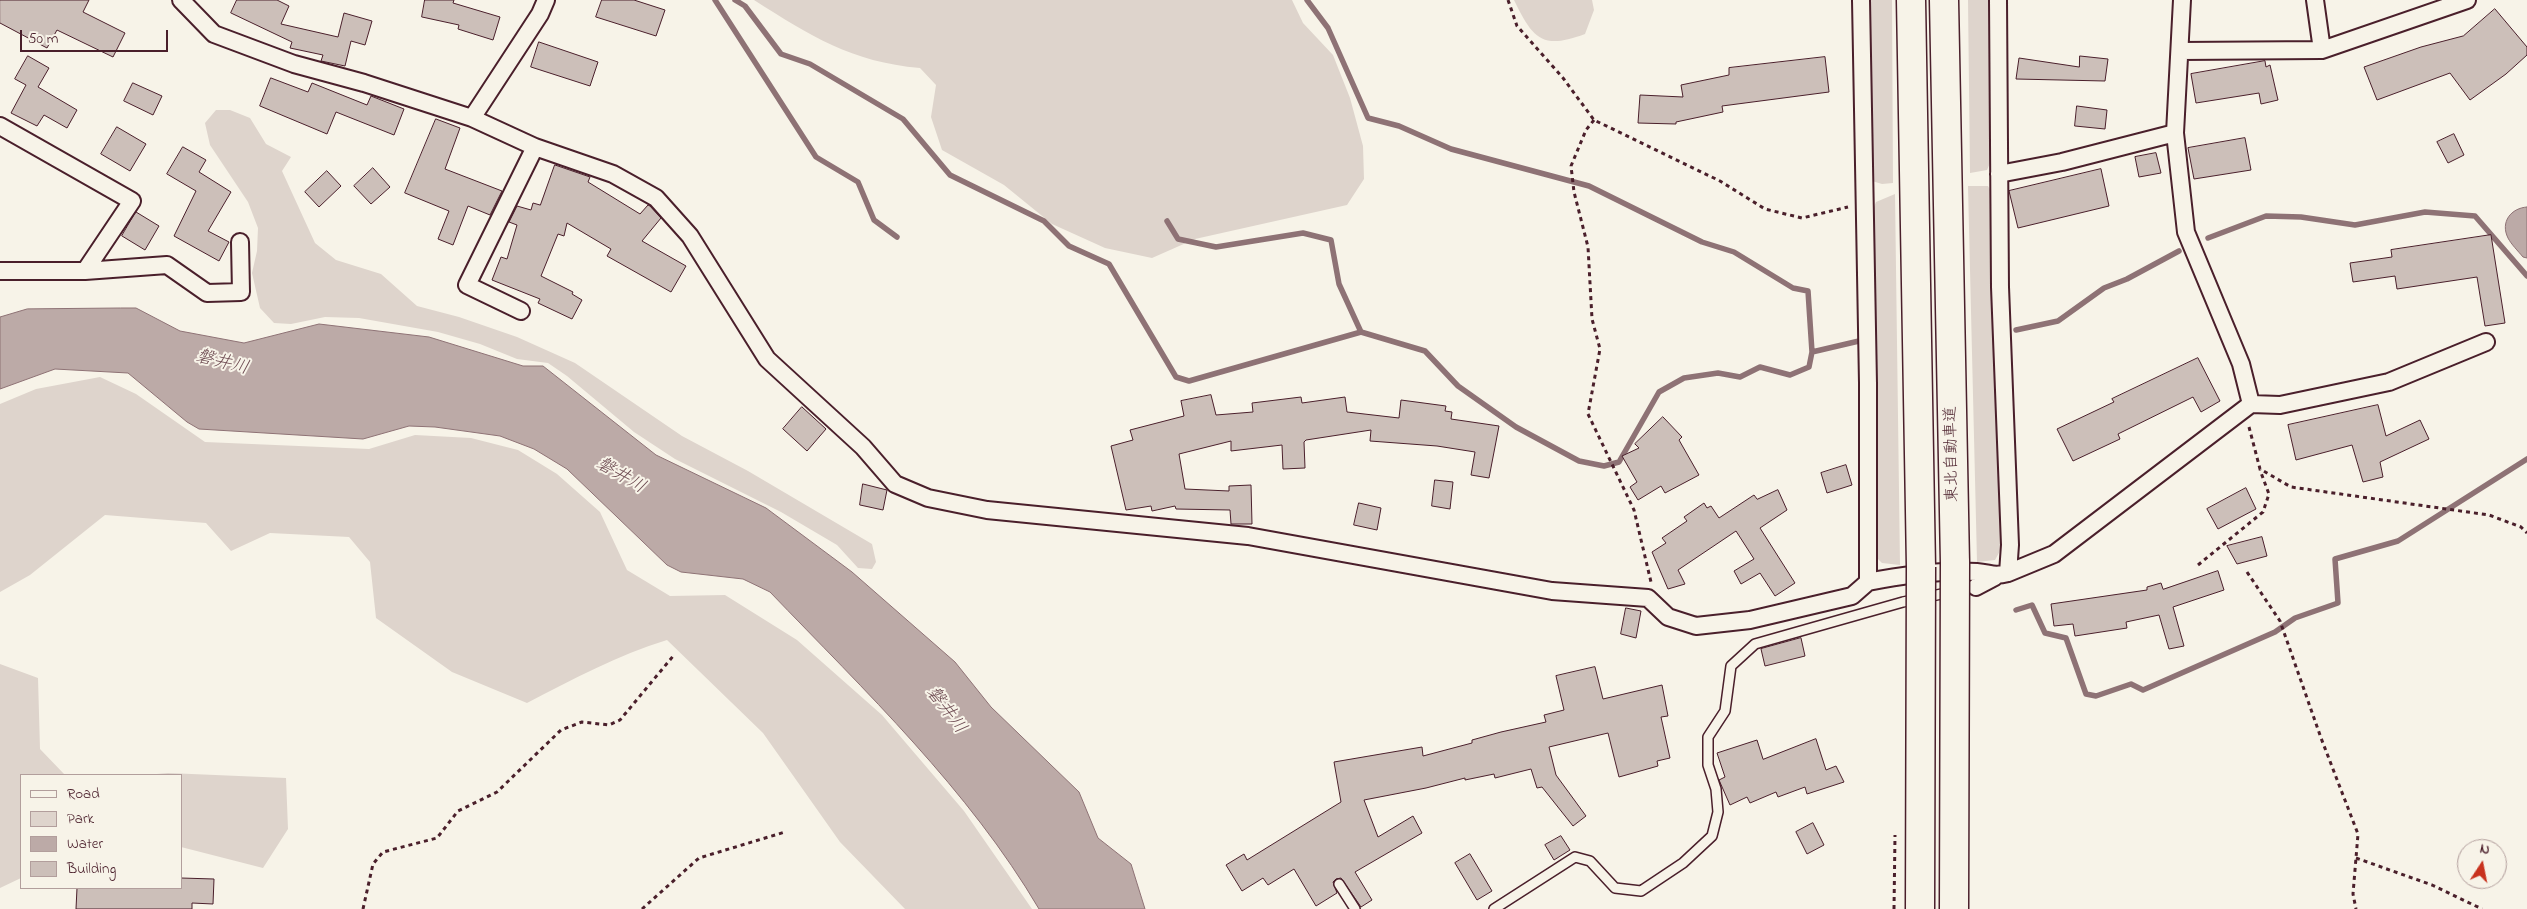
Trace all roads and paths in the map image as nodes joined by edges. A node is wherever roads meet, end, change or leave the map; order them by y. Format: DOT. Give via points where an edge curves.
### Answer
graph roads {
  1 [pos="181,0"];
  2 [pos="546,0"];
  3 [pos="1508,0"];
  4 [pos="1861,0"];
  5 [pos="1911,0"];
  6 [pos="1944,0"];
  7 [pos="1998,0"];
  8 [pos="2182,0"];
  9 [pos="2315,0"];
  10 [pos="2467,0"];
  11 [pos="2322,50"];
  12 [pos="2180,51"];
  13 [pos="472,118"];
  14 [pos="1594,120"];
  15 [pos="0,126"];
  16 [pos="2176,133"];
  17 [pos="535,147"];
  18 [pos="1999,174"];
  19 [pos="1864,204"];
  20 [pos="240,242"];
  21 [pos="0,271"];
  22 [pos="85,271"];
  23 [pos="521,311"];
  24 [pos="2486,342"];
  25 [pos="2248,407"];
  26 [pos="2260,469"];
  27 [pos="2527,533"];
  28 [pos="2198,565"];
  29 [pos="2247,572"];
  30 [pos="2001,575"];
  31 [pos="1868,582"];
  32 [pos="1976,587"];
  33 [pos="1648,598"];
  34 [pos="674,655"];
  35 [pos="785,832"];
  36 [pos="2356,858"];
  37 [pos="1339,884"];
  38 [pos="363,909"];
  39 [pos="642,909"];
  40 [pos="1355,909"];
  41 [pos="1494,909"];
  42 [pos="1920,909"];
  43 [pos="1954,909"];
  44 [pos="2356,909"];
  45 [pos="2482,909"];
  1 -- 13 [label="street" via="214,34 294,64 364,82"];
  2 -- 13 [label="street"];
  3 -- 14 [label="path" via="1517,26 1563,78"];
  4 -- 19 [label="street"];
  5 -- 42 [label="highway, 東北自動車道, bridge" via="1921,567"];
  6 -- 43 [label="highway, 東北自動車道, bridge" via="1955,562"];
  7 -- 18 [label="street"];
  8 -- 12 [label="street"];
  9 -- 11 [label="street"];
  10 -- 11 [label="street"];
  11 -- 12 [label="street"];
  12 -- 16 [label="street"];
  13 -- 17 [label="street"];
  14 -- 19 [label="path" via="1720,181 1765,209 1802,218"];
  14 -- 33 [label="path" via="1586,130 1571,166 1588,248 1592,319 1600,349 1588,414 1634,510 1652,585"];
  15 -- 22 [label="street" via="132,201"];
  16 -- 18 [label="street" via="2062,162"];
  16 -- 25 [label="street" via="2186,232 2242,364"];
  17 -- 23 [label="street" via="467,285"];
  17 -- 33 [label="street" via="613,174 656,198 690,236 767,359 863,447 894,484 928,498 986,510 1248,536 1552,591"];
  18 -- 30 [label="street" via="2010,545"];
  19 -- 31 [label="street"];
  20 -- 22 [label="street" via="241,292 207,294 167,265"];
  21 -- 22 [label="street"];
  24 -- 25 [label="street" via="2389,382 2280,405"];
  25 -- 26 [label="path"];
  25 -- 30 [label="street" via="2054,554"];
  26 -- 27 [label="path" via="2291,487 2489,515 2521,527"];
  26 -- 28 [label="path" via="2269,494 2263,512"];
  29 -- 36 [label="path" via="2280,621 2358,834"];
  30 -- 31 [label="street" via="1978,572 1911,575"];
  30 -- 32 [label="street"];
  31 -- 33 [label="street" via="1852,596 1750,620 1696,626 1668,617"];
  32 -- 41 [label="lane" via="1903,602 1755,644 1731,666 1725,711 1708,737 1708,765 1716,789 1718,812 1712,836 1683,863 1641,891 1615,888 1590,861 1575,857"];
  34 -- 38 [label="path" via="620,720 609,725 582,722 561,730 497,792 458,811 438,838 383,852 373,864"];
  35 -- 39 [label="path" via="699,858"];
  36 -- 44 [label="path" via="2353,894"];
  36 -- 45 [label="path" via="2432,885"];
  37 -- 40 [label="lane"];
}
